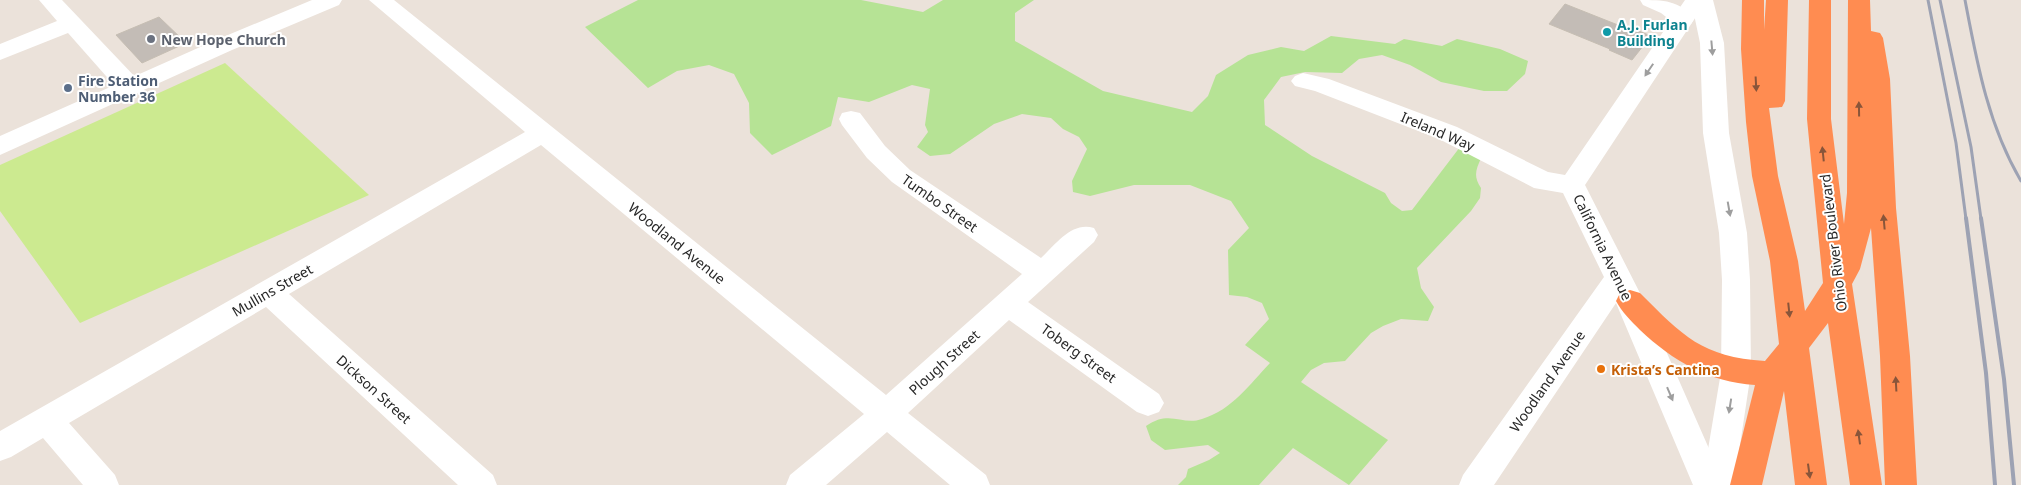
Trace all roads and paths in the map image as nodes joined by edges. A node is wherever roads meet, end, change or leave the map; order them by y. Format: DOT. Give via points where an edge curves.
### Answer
graph roads {
  1 [pos="50,0"];
  2 [pos="331,0"];
  3 [pos="380,0"];
  4 [pos="1651,0"];
  5 [pos="1753,0"];
  6 [pos="1777,0"];
  7 [pos="1820,0"];
  8 [pos="1859,0"];
  9 [pos="1865,0"];
  10 [pos="1694,6"];
  11 [pos="72,23"];
  12 [pos="0,53"];
  13 [pos="1303,81"];
  14 [pos="130,87"];
  15 [pos="851,120"];
  16 [pos="543,134"];
  17 [pos="0,146"];
  18 [pos="1572,185"];
  19 [pos="1084,235"];
  20 [pos="1784,261"];
  21 [pos="1042,273"];
  22 [pos="1625,289"];
  23 [pos="268,292"];
  24 [pos="1010,304"];
  25 [pos="1759,377"];
  26 [pos="1148,403"];
  27 [pos="886,414"];
  28 [pos="47,420"];
  29 [pos="0,447"];
  30 [pos="103,485"];
  31 [pos="481,485"];
  32 [pos="802,485"];
  33 [pos="974,485"];
  34 [pos="1475,485"];
  35 [pos="1710,485"];
  36 [pos="1718,485"];
  37 [pos="1746,485"];
  38 [pos="1811,485"];
  39 [pos="1866,485"];
  40 [pos="1901,485"];
  1 -- 11 [label="street"];
  2 -- 14 [label="street"];
  3 -- 16 [label="street, Woodland Avenue"];
  4 -- 10 [label="street"];
  5 -- 20 [label="highway, one-way" via="1758,122 1765,176"];
  6 -- 20 [label="highway" via="1773,103 1776,183"];
  39 -- 7 [label="highway, Ohio River Boulevard, one-way" via="1839,298 1819,119"];
  25 -- 8 [label="highway, one-way" via="1821,311 1846,269 1857,235 1860,193"];
  40 -- 9 [label="highway, one-way" via="1895,356 1882,208 1878,79"];
  10 -- 18 [label="street, California Avenue, one-way"];
  10 -- 25 [label="street, one-way" via="1712,43 1716,133 1733,233 1736,280"];
  11 -- 12 [label="street"];
  11 -- 14 [label="street"];
  13 -- 18 [label="street, Ireland Way" via="1322,85 1448,133 1543,180"];
  14 -- 17 [label="street"];
  15 -- 21 [label="street, Tumbo Street" via="900,176"];
  16 -- 23 [label="street, Mullins Street"];
  16 -- 27 [label="street, Woodland Avenue"];
  18 -- 22 [label="street, California Avenue"];
  19 -- 21 [label="street, Plough Street"];
  20 -- 38 [label="highway, one-way"];
  21 -- 24 [label="street, Plough Street"];
  22 -- 25 [label="highway" via="1664,336 1690,355 1711,365"];
  22 -- 34 [label="street, Woodland Avenue"];
  22 -- 35 [label="street, California Avenue, one-way"];
  23 -- 28 [label="street, Mullins Street"];
  23 -- 31 [label="street, Dickson Street"];
  24 -- 26 [label="street, Toberg Street"];
  24 -- 27 [label="street, Plough Street"];
  25 -- 36 [label="street, one-way"];
  25 -- 37 [label="highway"];
  27 -- 32 [label="street, Plough Street"];
  27 -- 33 [label="street, Woodland Avenue"];
  28 -- 29 [label="street, Mullins Street"];
  28 -- 30 [label="street"];
}
